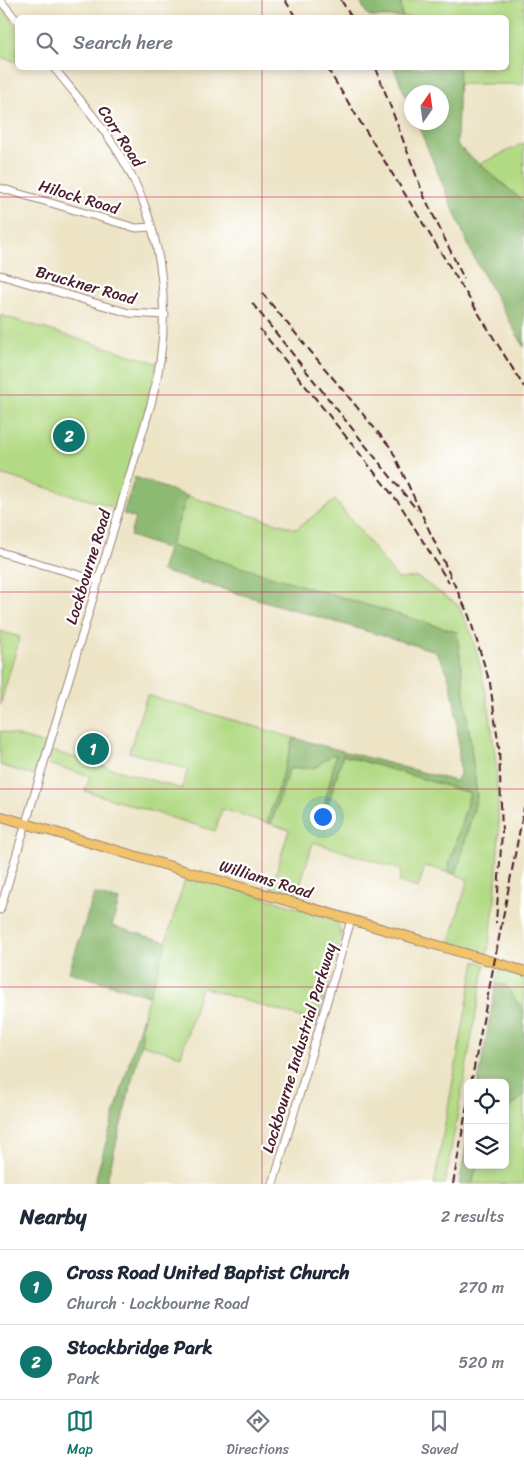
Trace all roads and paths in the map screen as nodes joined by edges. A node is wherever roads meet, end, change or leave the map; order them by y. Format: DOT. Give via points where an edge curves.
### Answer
graph roads {
  1 [pos="0,0"];
  2 [pos="15,18"];
  3 [pos="56,70"];
  4 [pos="0,188"];
  5 [pos="152,227"];
  6 [pos="0,274"];
  7 [pos="165,315"];
  8 [pos="0,552"];
  9 [pos="99,581"];
  10 [pos="0,816"];
  11 [pos="26,823"];
  12 [pos="0,910"];
  13 [pos="351,920"];
  14 [pos="524,971"];
  15 [pos="273,1184"];
  1 -- 2 [label="street"];
  3 -- 5 [label="street, Corr Road" via="121,155"];
  4 -- 5 [label="street, Hilock Road" via="136,228"];
  5 -- 7 [label="street, Lockbourne Road" via="161,266"];
  6 -- 7 [label="street, Bruckner Road" via="129,313"];
  7 -- 9 [label="street, Lockbourne Road" via="156,388"];
  8 -- 9 [label="street"];
  9 -- 11 [label="street, Lockbourne Road"];
  10 -- 11 [label="main road, Williams Road"];
  11 -- 12 [label="street, Lockbourne Road"];
  11 -- 13 [label="main road, Williams Road"];
  13 -- 14 [label="main road, Williams Road"];
  13 -- 15 [label="street, Lockbourne Industrial Parkway"];
}
